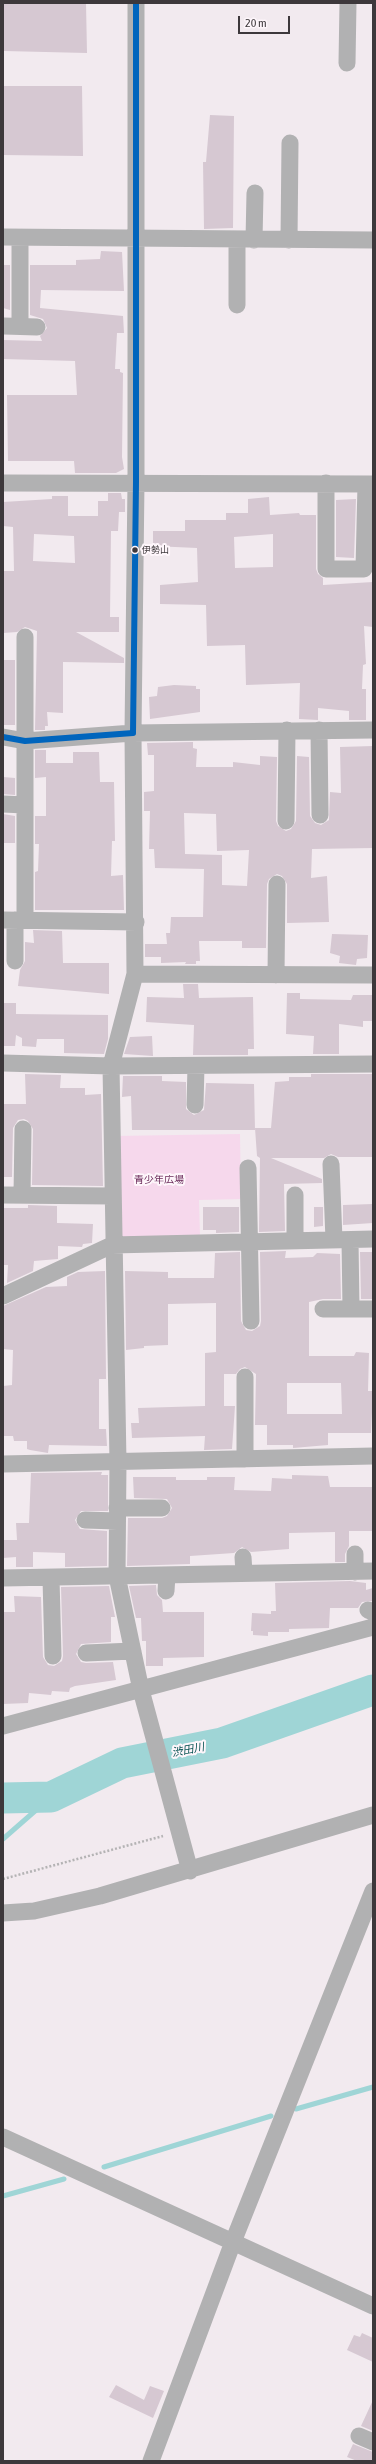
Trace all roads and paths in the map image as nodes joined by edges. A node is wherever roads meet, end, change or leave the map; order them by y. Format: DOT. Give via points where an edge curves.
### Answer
graph roads {
  1 [pos="136,3"];
  2 [pos="348,3"];
  3 [pos="347,63"];
  4 [pos="290,143"];
  5 [pos="256,193"];
  6 [pos="3,238"];
  7 [pos="20,238"];
  8 [pos="137,239"];
  9 [pos="237,240"];
  10 [pos="254,240"];
  11 [pos="289,240"];
  12 [pos="373,240"];
  13 [pos="237,305"];
  14 [pos="37,327"];
  15 [pos="136,482"];
  16 [pos="3,483"];
  17 [pos="326,484"];
  18 [pos="370,484"];
  19 [pos="25,637"];
  20 [pos="287,730"];
  21 [pos="320,730"];
  22 [pos="373,730"];
  23 [pos="132,733"];
  24 [pos="3,737"];
  25 [pos="25,741"];
  26 [pos="3,804"];
  27 [pos="25,805"];
  28 [pos="320,815"];
  29 [pos="286,821"];
  30 [pos="277,884"];
  31 [pos="14,920"];
  32 [pos="136,922"];
  33 [pos="15,961"];
  34 [pos="135,974"];
  35 [pos="276,975"];
  36 [pos="373,975"];
  37 [pos="3,1063"];
  38 [pos="373,1064"];
  39 [pos="111,1066"];
  40 [pos="196,1066"];
  41 [pos="195,1105"];
  42 [pos="23,1129"];
  43 [pos="331,1164"];
  44 [pos="248,1168"];
  45 [pos="295,1194"];
  46 [pos="3,1195"];
  47 [pos="22,1195"];
  48 [pos="112,1196"];
  49 [pos="373,1239"];
  50 [pos="342,1240"];
  51 [pos="295,1241"];
  52 [pos="249,1243"];
  53 [pos="112,1245"];
  54 [pos="3,1296"];
  55 [pos="323,1309"];
  56 [pos="350,1309"];
  57 [pos="373,1309"];
  58 [pos="251,1321"];
  59 [pos="245,1377"];
  60 [pos="373,1456"];
  61 [pos="245,1459"];
  62 [pos="118,1462"];
  63 [pos="3,1464"];
  64 [pos="162,1508"];
  65 [pos="117,1515"];
  66 [pos="85,1520"];
  67 [pos="355,1554"];
  68 [pos="373,1571"];
  69 [pos="355,1572"];
  70 [pos="167,1574"];
  71 [pos="117,1576"];
  72 [pos="3,1578"];
  73 [pos="51,1578"];
  74 [pos="166,1591"];
  75 [pos="373,1627"];
  76 [pos="133,1651"];
  77 [pos="86,1653"];
  78 [pos="53,1656"];
  79 [pos="141,1690"];
  80 [pos="3,1726"];
  81 [pos="372,1818"];
  82 [pos="178,1828"];
  83 [pos="190,1871"];
  84 [pos="3,1879"];
  85 [pos="373,1891"];
  86 [pos="3,1914"];
  87 [pos="3,2137"];
  88 [pos="233,2242"];
  89 [pos="373,2306"];
  90 [pos="151,2461"];
  1 -- 8 [label="street"];
  2 -- 3 [label="street"];
  4 -- 11 [label="street"];
  5 -- 10 [label="street"];
  6 -- 7 [label="street"];
  7 -- 8 [label="street"];
  7 -- 14 [label="street" via="12,326"];
  8 -- 9 [label="street"];
  8 -- 15 [label="street"];
  9 -- 10 [label="street"];
  9 -- 13 [label="street"];
  10 -- 11 [label="street"];
  11 -- 12 [label="street"];
  15 -- 16 [label="street"];
  15 -- 17 [label="street"];
  15 -- 23 [label="street"];
  17 -- 18 [label="street"];
  17 -- 18 [label="street" via="326,569 364,570"];
  19 -- 25 [label="street"];
  20 -- 21 [label="street"];
  20 -- 23 [label="street"];
  20 -- 29 [label="street"];
  21 -- 22 [label="street"];
  21 -- 28 [label="street"];
  23 -- 25 [label="street"];
  23 -- 32 [label="street"];
  24 -- 25 [label="street"];
  25 -- 27 [label="street"];
  26 -- 27 [label="street"];
  27 -- 31 [label="street"];
  30 -- 35 [label="street"];
  31 -- 32 [label="street"];
  31 -- 33 [label="street"];
  32 -- 34 [label="street"];
  34 -- 35 [label="street"];
  34 -- 39 [label="street"];
  35 -- 36 [label="street"];
  37 -- 39 [label="street"];
  38 -- 40 [label="street"];
  39 -- 40 [label="street"];
  39 -- 48 [label="street"];
  40 -- 41 [label="street"];
  42 -- 47 [label="street"];
  43 -- 50 [label="street"];
  44 -- 52 [label="street"];
  45 -- 51 [label="street"];
  46 -- 47 [label="street"];
  47 -- 48 [label="street"];
  48 -- 53 [label="street"];
  49 -- 50 [label="street"];
  50 -- 51 [label="street"];
  50 -- 56 [label="street"];
  51 -- 52 [label="street"];
  52 -- 53 [label="street"];
  52 -- 58 [label="street"];
  53 -- 54 [label="street" via="31,1291"];
  53 -- 62 [label="street"];
  55 -- 56 [label="street"];
  56 -- 57 [label="street"];
  59 -- 61 [label="street"];
  60 -- 61 [label="street"];
  61 -- 62 [label="street"];
  62 -- 63 [label="street"];
  62 -- 65 [label="street"];
  64 -- 65 [label="street"];
  65 -- 66 [label="street"];
  65 -- 71 [label="street"];
  67 -- 69 [label="street"];
  68 -- 69 [label="street"];
  69 -- 70 [label="street" via="330,1579 270,1580 244,1565"];
  70 -- 71 [label="street"];
  70 -- 74 [label="street"];
  71 -- 73 [label="street"];
  71 -- 76 [label="street"];
  72 -- 73 [label="street"];
  73 -- 78 [label="street"];
  75 -- 79 [label="street"];
  76 -- 77 [label="street"];
  76 -- 79 [label="street"];
  79 -- 80 [label="street"];
  79 -- 82 [label="street"];
  81 -- 83 [label="street"];
  82 -- 83 [label="street"];
  82 -- 84 [label="path"];
  83 -- 86 [label="street" via="100,1896 34,1911"];
  85 -- 88 [label="street"];
  87 -- 88 [label="street"];
  88 -- 89 [label="street"];
  88 -- 90 [label="street"];
}
